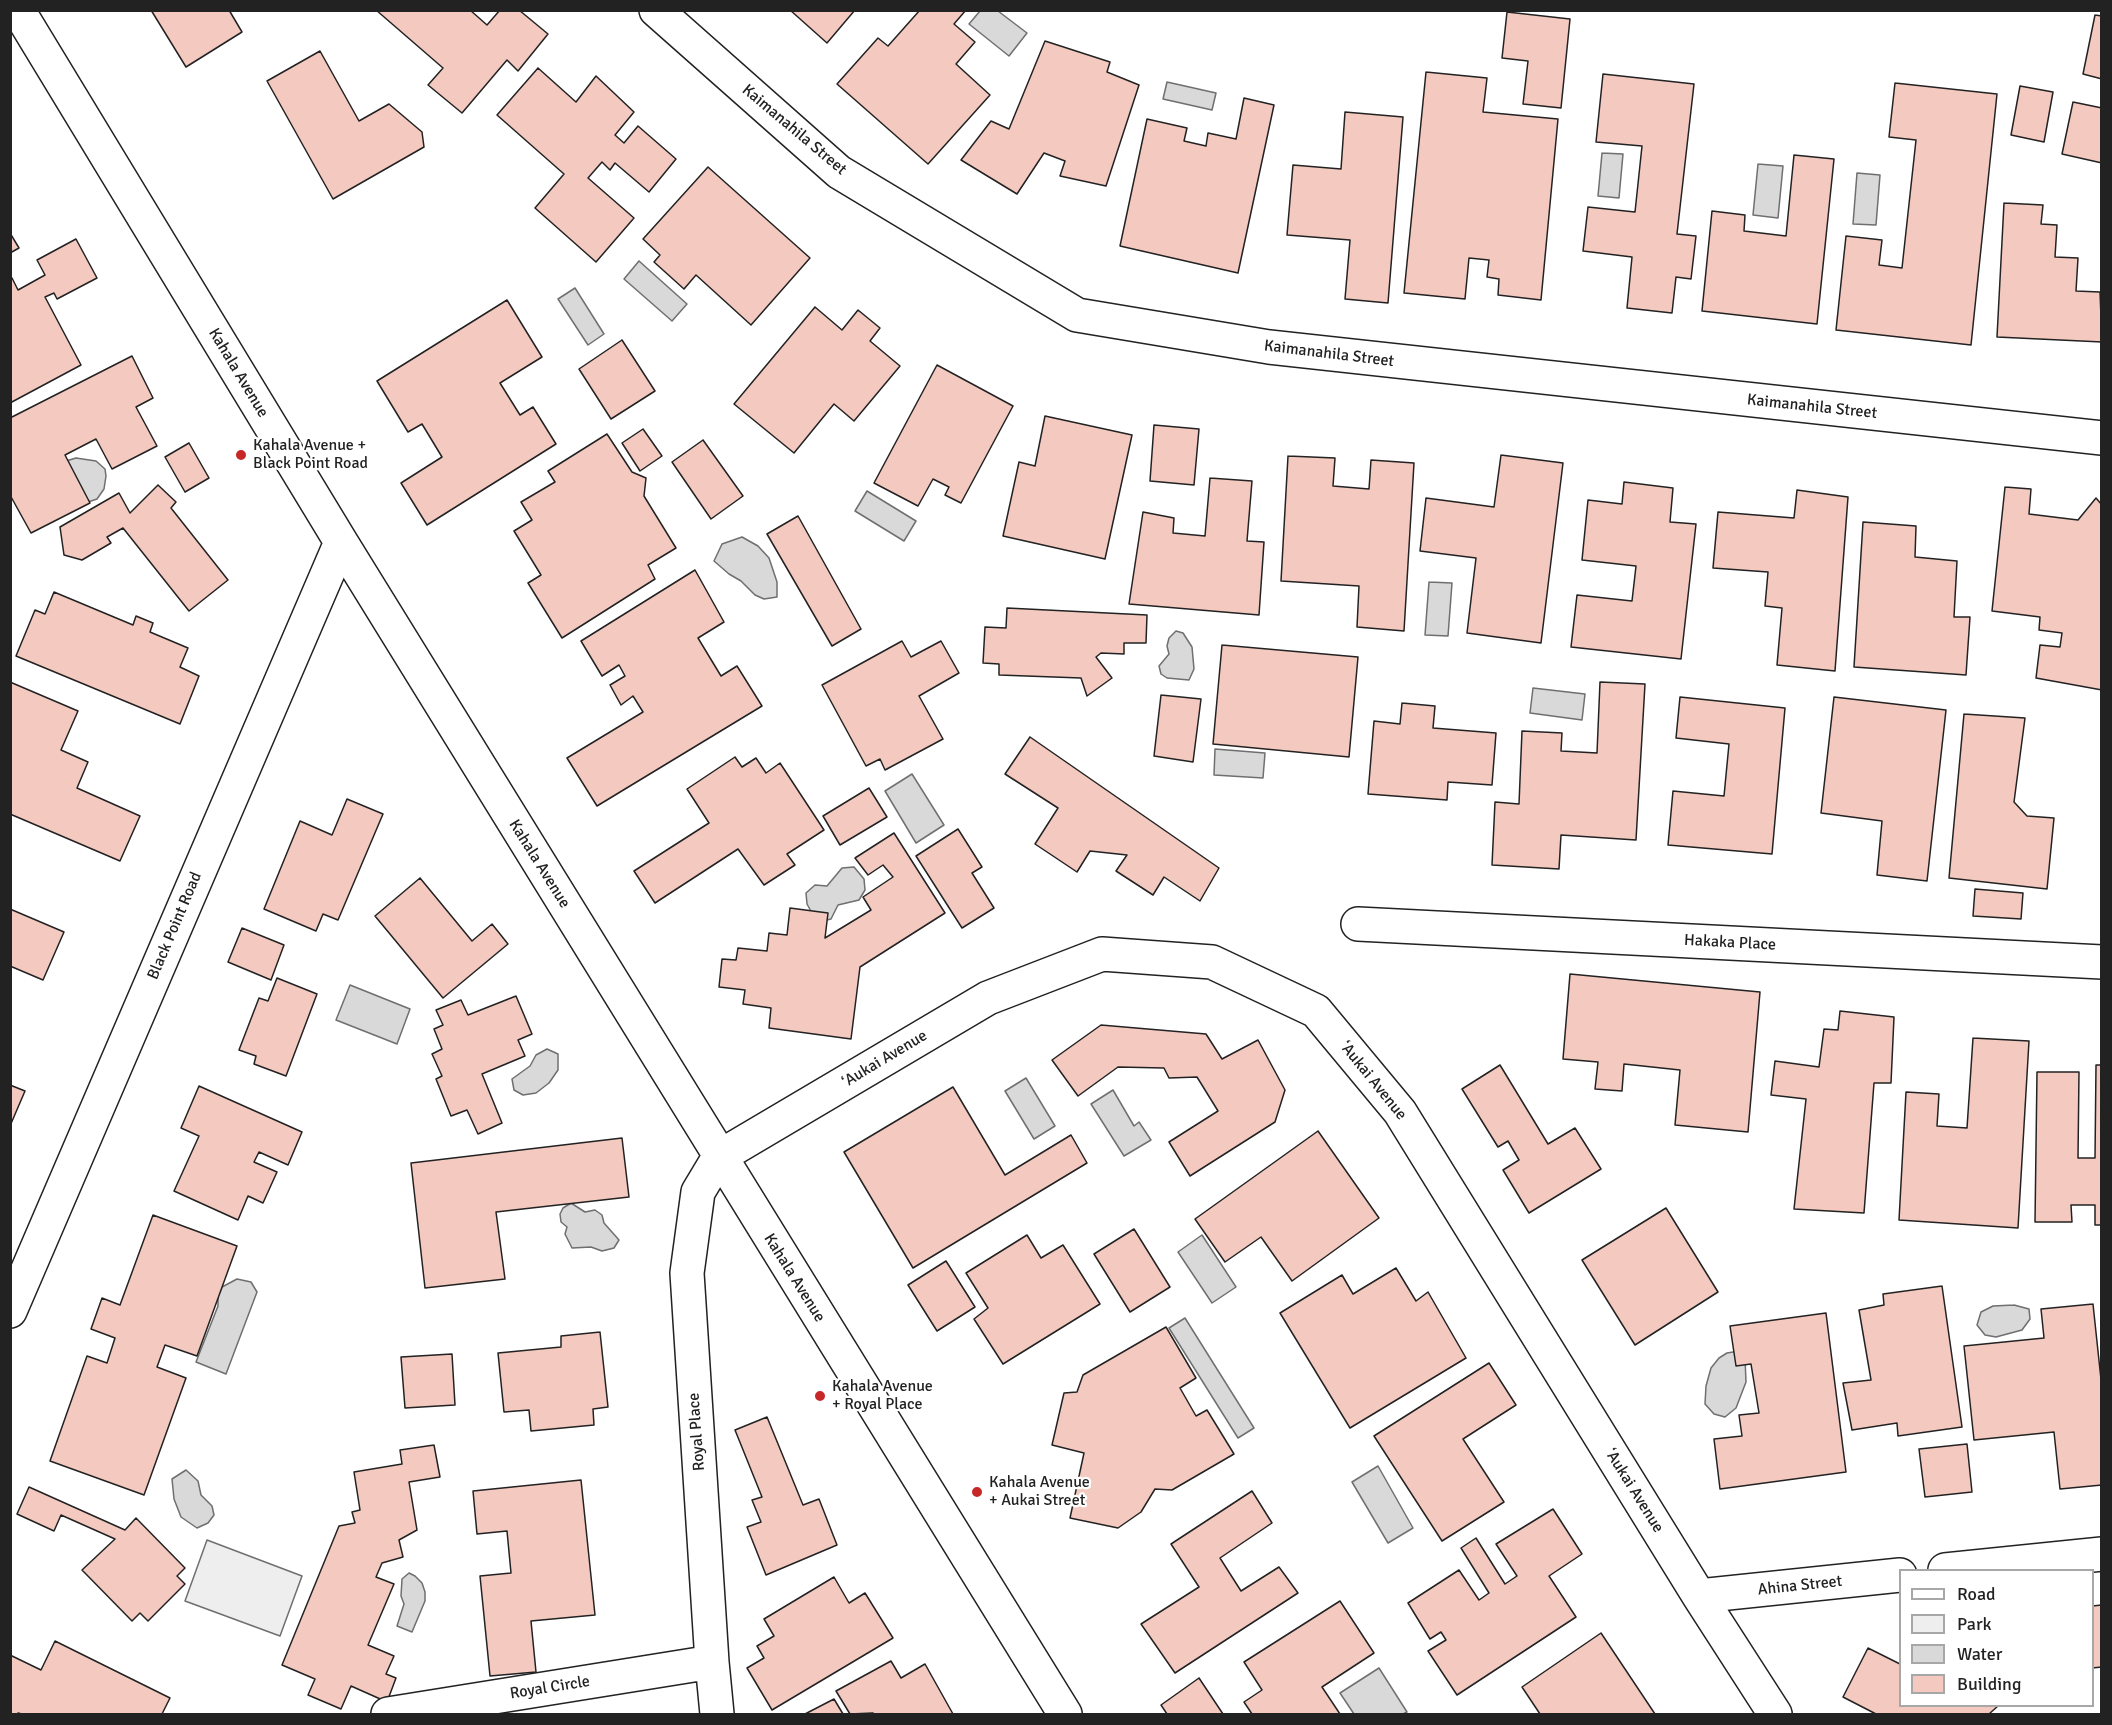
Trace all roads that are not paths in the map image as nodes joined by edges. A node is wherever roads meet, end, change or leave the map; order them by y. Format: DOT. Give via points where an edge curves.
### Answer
graph roads {
  1 [pos="18,10"];
  2 [pos="656,10"];
  3 [pos="2102,438"];
  4 [pos="341,542"];
  5 [pos="1358,924"];
  6 [pos="2102,962"];
  7 [pos="720,1157"];
  8 [pos="10,1311"];
  9 [pos="2102,1554"];
  10 [pos="1955,1569"];
  11 [pos="1899,1575"];
  12 [pos="1699,1596"];
  13 [pos="712,1662"];
  14 [pos="388,1714"];
  15 [pos="717,1714"];
  16 [pos="1065,1714"];
  17 [pos="1775,1714"];
  1 -- 4 [label="street, Kahala Avenue"];
  2 -- 3 [label="street, Kaimanahila Street" via="839,172 1077,315 1269,347"];
  4 -- 7 [label="street, Kahala Avenue"];
  4 -- 8 [label="street, Black Point Road"];
  5 -- 6 [label="street, Hakaka Place"];
  7 -- 12 [label="street, ʻAukai Avenue" via="988,998 1102,954 1212,962 1316,1011 1400,1112"];
  7 -- 13 [label="street, Royal Place" via="698,1192 687,1273"];
  7 -- 16 [label="street, Kahala Avenue"];
  9 -- 10 [label="street"];
  11 -- 12 [label="street, Ahina Street"];
  12 -- 17 [label="street, ʻAukai Avenue"];
  13 -- 14 [label="street, Royal Circle"];
  13 -- 15 [label="street, Royal Place"];
}
